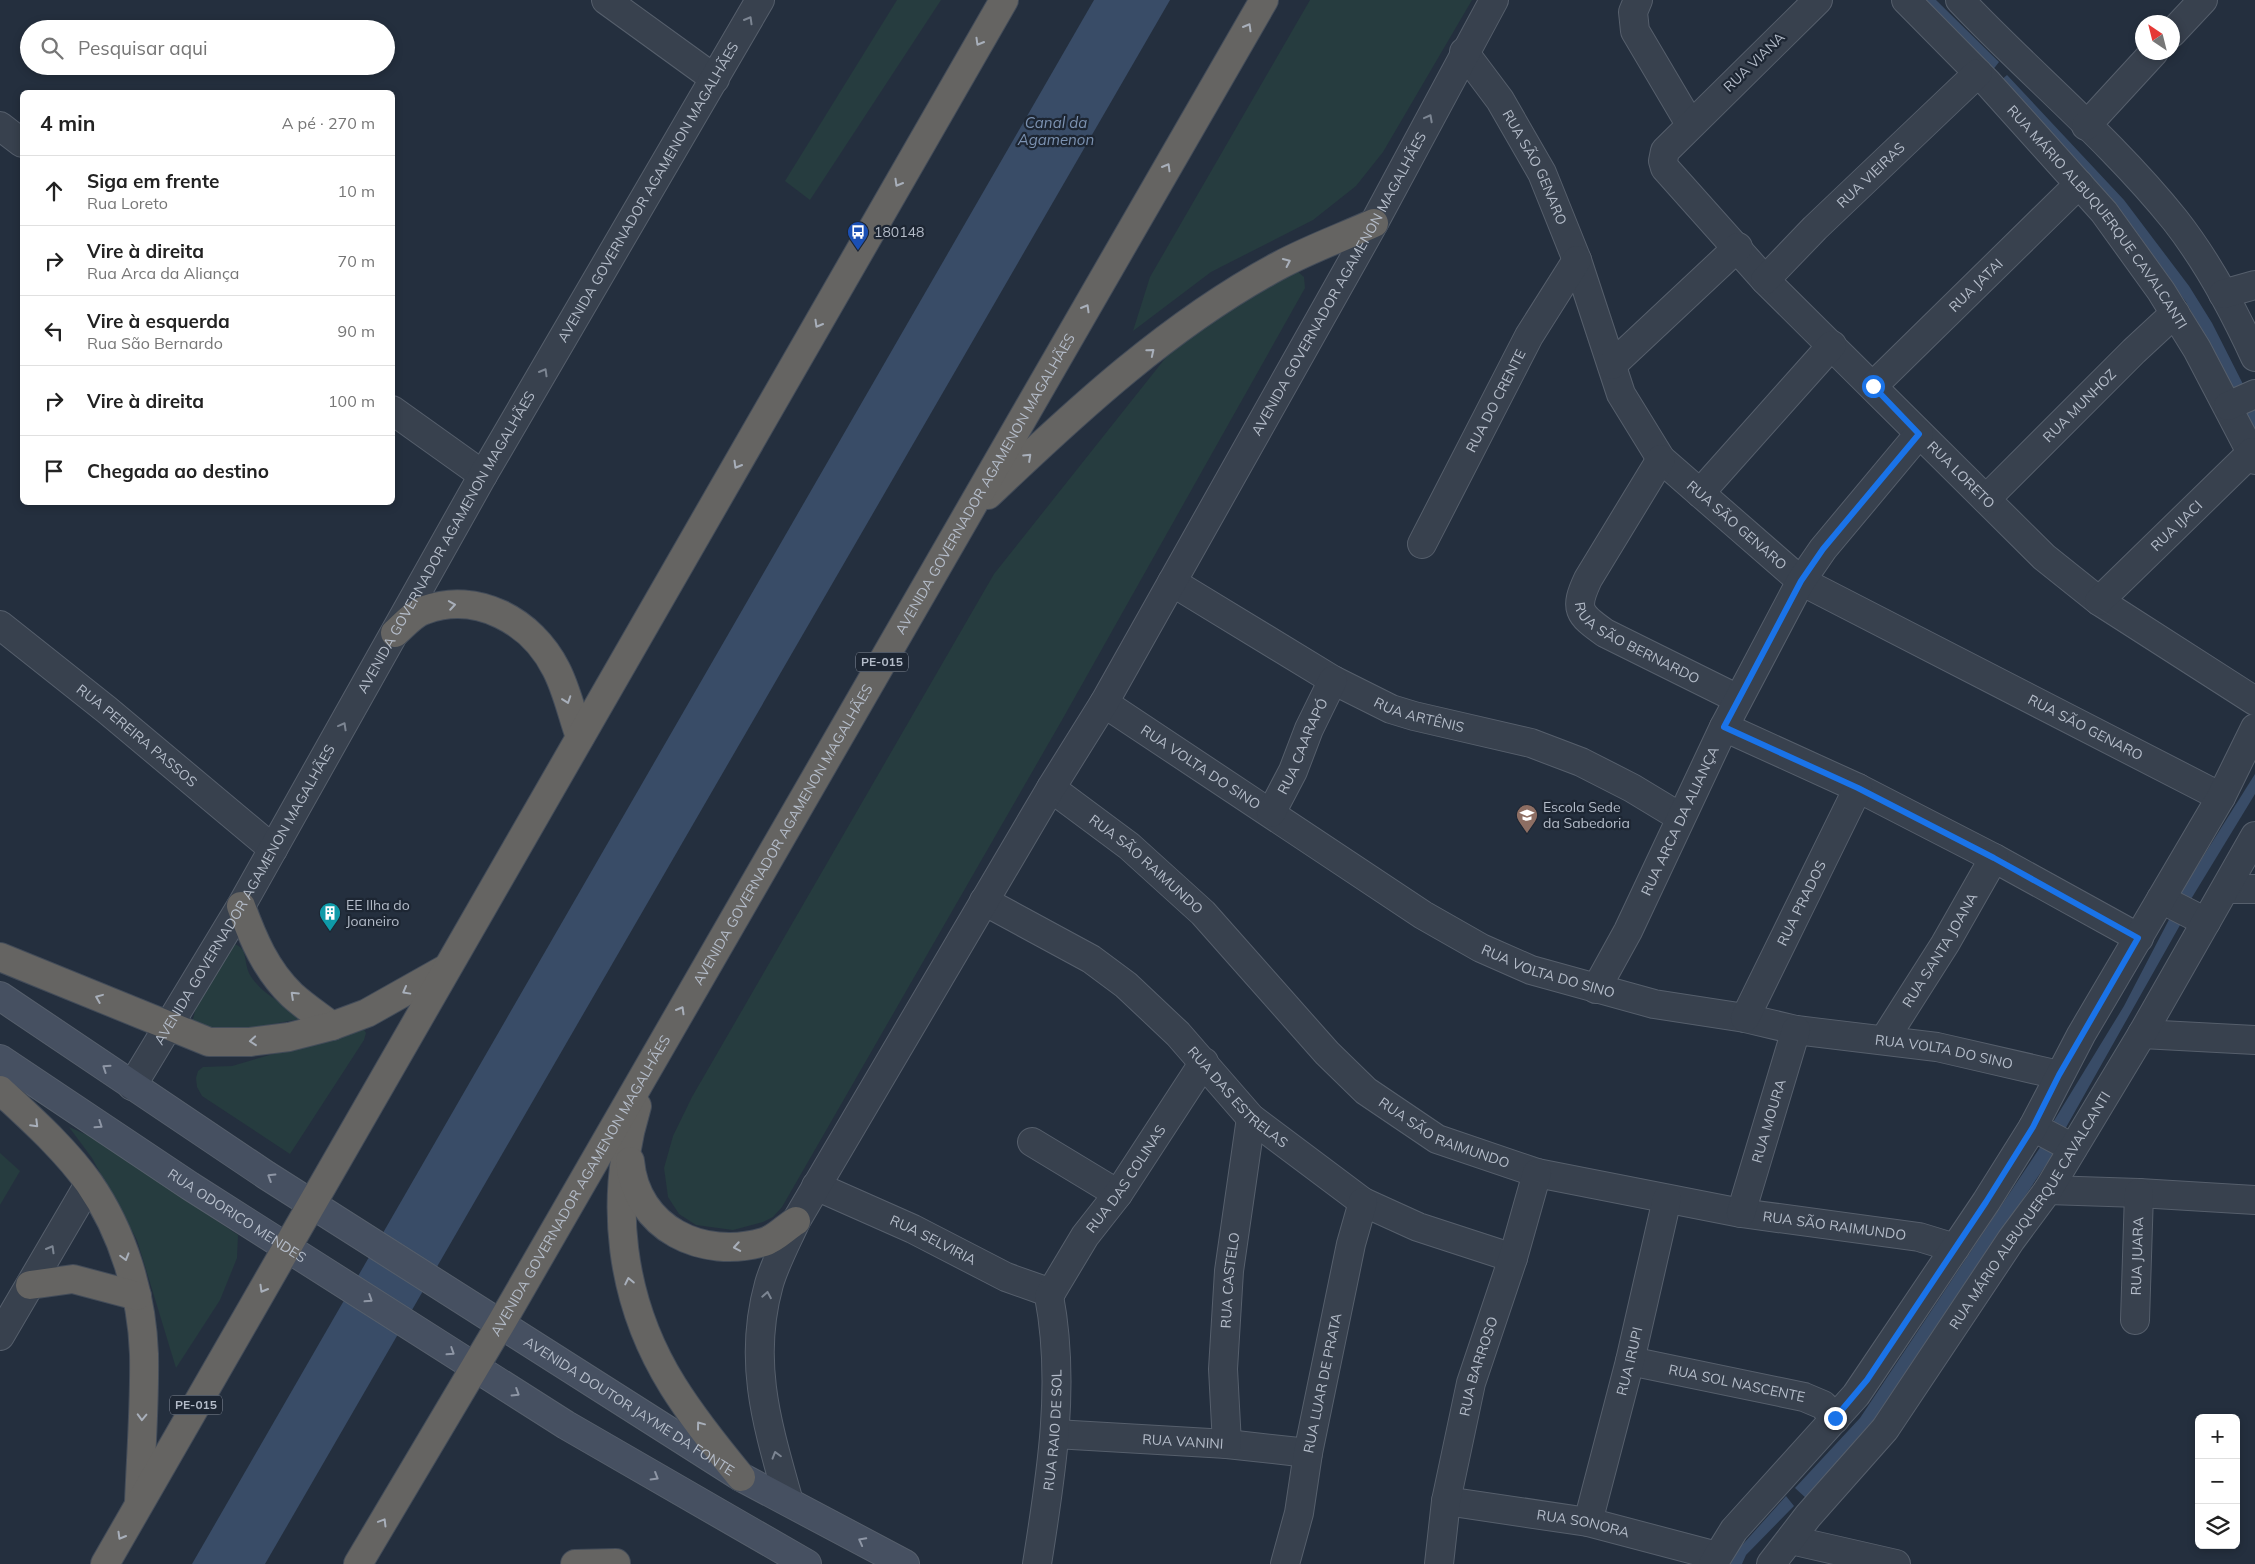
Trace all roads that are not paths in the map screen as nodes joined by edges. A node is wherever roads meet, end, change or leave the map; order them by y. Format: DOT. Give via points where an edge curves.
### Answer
graph roads {
  1 [pos="606,0"];
  2 [pos="760,0"];
  3 [pos="1004,0"];
  4 [pos="1264,0"];
  5 [pos="1494,0"];
  6 [pos="1638,0"];
  7 [pos="1818,0"];
  8 [pos="1906,0"];
  9 [pos="2203,0"];
  10 [pos="1962,1"];
  11 [pos="2180,24"];
  12 [pos="1464,52"];
  13 [pos="2014,55"];
  14 [pos="2147,60"];
  15 [pos="1982,77"];
  16 [pos="715,79"];
  17 [pos="1690,124"];
  18 [pos="0,126"];
  19 [pos="2086,126"];
  20 [pos="20,141"];
  21 [pos="1663,161"];
  22 [pos="2079,184"];
  23 [pos="1374,223"];
  24 [pos="1738,247"];
  25 [pos="1576,260"];
  26 [pos="1766,280"];
  27 [pos="2255,285"];
  28 [pos="2223,294"];
  29 [pos="2175,313"];
  30 [pos="1832,345"];
  31 [pos="2255,357"];
  32 [pos="1612,364"];
  33 [pos="1873,386"];
  34 [pos="2255,394"];
  35 [pos="2228,406"];
  36 [pos="395,412"];
  37 [pos="1919,434"];
  38 [pos="2253,456"];
  39 [pos="1661,459"];
  40 [pos="483,475"];
  41 [pos="1700,493"];
  42 [pos="1986,499"];
  43 [pos="967,514"];
  44 [pos="1422,544"];
  45 [pos="1801,581"];
  46 [pos="1172,582"];
  47 [pos="2099,600"];
  48 [pos="0,625"];
  49 [pos="395,633"];
  50 [pos="1332,680"];
  51 [pos="1738,699"];
  52 [pos="2255,701"];
  53 [pos="1104,703"];
  54 [pos="1724,727"];
  55 [pos="2255,728"];
  56 [pos="580,738"];
  57 [pos="1051,788"];
  58 [pos="1858,788"];
  59 [pos="2221,797"];
  60 [pos="1271,813"];
  61 [pos="1680,817"];
  62 [pos="2255,836"];
  63 [pos="273,849"];
  64 [pos="1994,858"];
  65 [pos="2227,888"];
  66 [pos="2255,889"];
  67 [pos="2161,899"];
  68 [pos="984,901"];
  69 [pos="242,906"];
  70 [pos="2206,922"];
  71 [pos="2138,938"];
  72 [pos="0,957"];
  73 [pos="448,967"];
  74 [pos="1596,989"];
  75 [pos="0,996"];
  76 [pos="1745,1018"];
  77 [pos="332,1026"];
  78 [pos="168,1027"];
  79 [pos="1796,1030"];
  80 [pos="2142,1034"];
  81 [pos="1884,1040"];
  82 [pos="2255,1040"];
  83 [pos="662,1043"];
  84 [pos="0,1059"];
  85 [pos="1204,1062"];
  86 [pos="2059,1075"];
  87 [pos="132,1086"];
  88 [pos="0,1090"];
  89 [pos="1251,1118"];
  90 [pos="2033,1127"];
  91 [pos="628,1134"];
  92 [pos="1032,1142"];
  93 [pos="2073,1148"];
  94 [pos="1537,1174"];
  95 [pos="89,1184"];
  96 [pos="816,1186"];
  97 [pos="2048,1190"];
  98 [pos="2139,1193"];
  99 [pos="1118,1194"];
  100 [pos="1667,1199"];
  101 [pos="2255,1200"];
  102 [pos="1363,1202"];
  103 [pos="312,1203"];
  104 [pos="1741,1213"];
  105 [pos="796,1220"];
  106 [pos="287,1247"];
  107 [pos="1955,1248"];
  108 [pos="1513,1258"];
  109 [pos="30,1285"];
  110 [pos="1050,1294"];
  111 [pos="137,1296"];
  112 [pos="2134,1320"];
  113 [pos="500,1325"];
  114 [pos="0,1336"];
  115 [pos="1630,1361"];
  116 [pos="475,1368"];
  117 [pos="1835,1418"];
  118 [pos="1055,1434"];
  119 [pos="1227,1444"];
  120 [pos="1308,1453"];
  121 [pos="741,1477"];
  122 [pos="1777,1485"];
  123 [pos="1446,1501"];
  124 [pos="789,1502"];
  125 [pos="139,1505"];
  126 [pos="1808,1516"];
  127 [pos="1588,1522"];
  128 [pos="1791,1540"];
  129 [pos="1715,1560"];
  130 [pos="105,1564"];
  131 [pos="358,1564"];
  132 [pos="575,1564"];
  133 [pos="621,1564"];
  134 [pos="807,1564"];
  135 [pos="905,1564"];
  136 [pos="1037,1564"];
  137 [pos="1285,1564"];
  138 [pos="1439,1564"];
  139 [pos="1771,1564"];
  140 [pos="1896,1564"];
  1 -- 16 [label="street"];
  16 -- 2 [label="street, AVENIDA GOVERNADOR AGAMENON MAGALHÃES, one-way"];
  3 -- 56 [label="highway, PE-015, one-way"];
  43 -- 4 [label="highway, AVENIDA GOVERNADOR AGAMENON MAGALHÃES / PE-015, one-way"];
  5 -- 12 [label="street, AVENIDA GOVERNADOR AGAMENON MAGALHÃES"];
  6 -- 17 [label="street" via="1633,12 1635,31"];
  7 -- 17 [label="street, RUA VIANA"];
  8 -- 15 [label="street, RUA MÁRIO ALBUQUERQUE CAVALCANTI"];
  9 -- 11 [label="street"];
  10 -- 13 [label="street"];
  23 -- 12 [label="street, AVENIDA GOVERNADOR AGAMENON MAGALHÃES, one-way"];
  12 -- 25 [label="street, RUA SÃO GENARO" via="1500,100 1542,173"];
  13 -- 15 [label="street, RUA VIEIRAS"];
  13 -- 19 [label="street"];
  14 -- 19 [label="street"];
  15 -- 22 [label="street, RUA MÁRIO ALBUQUERQUE CAVALCANTI"];
  15 -- 26 [label="street, RUA VIEIRAS" via="1822,221"];
  40 -- 16 [label="street, AVENIDA GOVERNADOR AGAMENON MAGALHÃES, one-way"];
  17 -- 21 [label="street, RUA VIANA" via="1665,151"];
  18 -- 20 [label="street"];
  19 -- 28 [label="street" via="2128,166 2175,220"];
  21 -- 24 [label="street, RUA LORETO" via="1674,180"];
  22 -- 29 [label="street, RUA MÁRIO ALBUQUERQUE CAVALCANTI" via="2135,253"];
  22 -- 33 [label="street, RUA JATAI"];
  43 -- 23 [label="highway, one-way" via="1076,412 1177,331 1280,265"];
  23 -- 46 [label="street, AVENIDA GOVERNADOR AGAMENON MAGALHÃES"];
  24 -- 26 [label="street, RUA LORETO"];
  24 -- 32 [label="street"];
  25 -- 32 [label="street, RUA SÃO GENARO"];
  25 -- 44 [label="street, RUA DO CRENTE" via="1528,336"];
  26 -- 30 [label="street, RUA LORETO"];
  27 -- 28 [label="street"];
  28 -- 31 [label="street"];
  29 -- 35 [label="street, RUA MÁRIO ALBUQUERQUE CAVALCANTI"];
  29 -- 42 [label="street, RUA MUNHOZ"];
  30 -- 33 [label="street, RUA LORETO"];
  30 -- 41 [label="street"];
  32 -- 39 [label="street, RUA SÃO GENARO" via="1621,394"];
  33 -- 37 [label="street, RUA LORETO"];
  34 -- 35 [label="street"];
  35 -- 38 [label="street, RUA MÁRIO ALBUQUERQUE CAVALCANTI"];
  36 -- 40 [label="street"];
  37 -- 42 [label="street, RUA LORETO"];
  37 -- 45 [label="street, RUA ARCA DA ALIANÇA" via="1823,549"];
  38 -- 47 [label="street, RUA IJACI"];
  39 -- 41 [label="street, RUA SÃO GENARO"];
  39 -- 51 [label="street, RUA SÃO BERNARDO" via="1588,578 1579,607 1585,619 1605,633"];
  40 -- 49 [label="street, AVENIDA GOVERNADOR AGAMENON MAGALHÃES"];
  41 -- 45 [label="street, RUA SÃO GENARO"];
  42 -- 47 [label="street, RUA LORETO" via="2044,557"];
  83 -- 43 [label="highway, AVENIDA GOVERNADOR AGAMENON MAGALHÃES / PE-015, one-way"];
  45 -- 51 [label="street, RUA ARCA DA ALIANÇA"];
  45 -- 59 [label="street, RUA SÃO GENARO"];
  46 -- 50 [label="street, RUA ARTÊNIS"];
  46 -- 53 [label="street, AVENIDA GOVERNADOR AGAMENON MAGALHÃES"];
  47 -- 52 [label="street, RUA LORETO"];
  48 -- 63 [label="street, RUA PEREIRA PASSOS"];
  49 -- 56 [label="highway, one-way" via="424,610 464,604 501,613 529,632 556,668"];
  63 -- 49 [label="street, AVENIDA GOVERNADOR AGAMENON MAGALHÃES, one-way"];
  50 -- 60 [label="street, RUA CAARAPÓ"];
  50 -- 61 [label="street, RUA ARTÊNIS" via="1399,711 1531,743 1582,762"];
  51 -- 54 [label="street, RUA ARCA DA ALIANÇA"];
  53 -- 57 [label="street, AVENIDA GOVERNADOR AGAMENON MAGALHÃES"];
  53 -- 60 [label="street, RUA VOLTA DO SINO"];
  54 -- 58 [label="street"];
  54 -- 61 [label="street, RUA ARCA DA ALIANÇA"];
  55 -- 59 [label="street"];
  56 -- 73 [label="highway, PE-015"];
  57 -- 68 [label="street, AVENIDA GOVERNADOR AGAMENON MAGALHÃES"];
  57 -- 94 [label="street, RUA SÃO RAIMUNDO" via="1129,846 1203,912 1328,1054 1366,1091 1437,1139"];
  58 -- 64 [label="street"];
  58 -- 76 [label="street, RUA PRADOS"];
  59 -- 67 [label="street"];
  60 -- 74 [label="street, RUA VOLTA DO SINO" via="1374,885 1482,948 1531,970"];
  61 -- 74 [label="street, RUA ARCA DA ALIANÇA" via="1628,931"];
  62 -- 65 [label="street, RUA MÁRIO ALBUQUERQUE CAVALCANTI"];
  63 -- 69 [label="street, AVENIDA GOVERNADOR AGAMENON MAGALHÃES"];
  64 -- 71 [label="street"];
  64 -- 81 [label="street, RUA SANTA JOANA" via="1945,944"];
  65 -- 66 [label="street"];
  65 -- 70 [label="street, RUA MÁRIO ALBUQUERQUE CAVALCANTI"];
  67 -- 70 [label="street"];
  67 -- 71 [label="street"];
  68 -- 85 [label="street, RUA DAS ESTRELAS" via="1091,959 1126,985"];
  68 -- 96 [label="street, AVENIDA GOVERNADOR AGAMENON MAGALHÃES"];
  77 -- 69 [label="highway, one-way" via="292,995 268,966 254,942"];
  69 -- 78 [label="street, AVENIDA GOVERNADOR AGAMENON MAGALHÃES"];
  70 -- 80 [label="street, RUA MÁRIO ALBUQUERQUE CAVALCANTI"];
  71 -- 86 [label="street"];
  78 -- 72 [label="highway, one-way"];
  73 -- 77 [label="highway, one-way" via="367,1013"];
  73 -- 103 [label="highway, PE-015"];
  74 -- 76 [label="street, RUA VOLTA DO SINO" via="1654,1004"];
  87 -- 75 [label="main road, one-way"];
  76 -- 79 [label="street, RUA VOLTA DO SINO"];
  77 -- 78 [label="highway, one-way" via="250,1042 209,1042"];
  78 -- 87 [label="street, AVENIDA GOVERNADOR AGAMENON MAGALHÃES"];
  79 -- 81 [label="street, RUA VOLTA DO SINO"];
  79 -- 104 [label="street, RUA MOURA"];
  80 -- 82 [label="street"];
  80 -- 93 [label="street, RUA MÁRIO ALBUQUERQUE CAVALCANTI"];
  81 -- 86 [label="street, RUA VOLTA DO SINO" via="1937,1048"];
  83 -- 91 [label="highway" via="646,1078"];
  83 -- 113 [label="highway, AVENIDA GOVERNADOR AGAMENON MAGALHÃES / PE-015"];
  84 -- 106 [label="main road, RUA ODORICO MENDES, one-way"];
  85 -- 89 [label="street, RUA DAS ESTRELAS"];
  85 -- 99 [label="street, RUA DAS COLINAS"];
  86 -- 90 [label="street"];
  103 -- 87 [label="main road, one-way"];
  88 -- 95 [label="highway, one-way" via="60,1149"];
  89 -- 102 [label="street, RUA DAS ESTRELAS"];
  89 -- 119 [label="street, RUA CASTELO" via="1229,1271 1222,1369"];
  90 -- 93 [label="street"];
  90 -- 107 [label="street"];
  105 -- 91 [label="highway, one-way" via="766,1242 728,1249 695,1244 649,1212 636,1190"];
  121 -- 91 [label="highway, one-way" via="672,1385 644,1329 628,1281 620,1205"];
  92 -- 99 [label="street"];
  93 -- 97 [label="street, RUA MÁRIO ALBUQUERQUE CAVALCANTI"];
  94 -- 100 [label="street, RUA SÃO RAIMUNDO"];
  94 -- 108 [label="street, RUA BARROSO"];
  109 -- 95 [label="street, one-way"];
  95 -- 111 [label="highway, one-way" via="121,1242"];
  96 -- 105 [label="street, AVENIDA GOVERNADOR AGAMENON MAGALHÃES"];
  96 -- 110 [label="street, RUA SELVIRIA" via="913,1229 1006,1277"];
  97 -- 98 [label="street"];
  97 -- 126 [label="street, RUA MÁRIO ALBUQUERQUE CAVALCANTI" via="1885,1429"];
  98 -- 101 [label="street"];
  98 -- 112 [label="street, RUA JUARA"];
  99 -- 110 [label="street, RUA DAS COLINAS" via="1085,1236"];
  100 -- 104 [label="street, RUA SÃO RAIMUNDO"];
  100 -- 115 [label="street, RUA IRUPI"];
  102 -- 108 [label="street, RUA DAS ESTRELAS" via="1418,1227"];
  102 -- 120 [label="street, RUA LUAR DE PRATA" via="1351,1244"];
  103 -- 106 [label="highway, PE-015"];
  103 -- 113 [label="main road, AVENIDA DOUTOR JAYME DA FONTE"];
  104 -- 107 [label="street, RUA SÃO RAIMUNDO" via="1904,1234"];
  124 -- 105 [label="street, AVENIDA GOVERNADOR AGAMENON MAGALHÃES, one-way" via="761,1391 758,1345 769,1283"];
  106 -- 116 [label="main road, RUA ODORICO MENDES, one-way"];
  106 -- 125 [label="highway, PE-015, one-way"];
  107 -- 117 [label="street" via="1867,1380"];
  108 -- 123 [label="street, RUA BARROSO" via="1471,1383"];
  109 -- 111 [label="highway" via="73,1279"];
  109 -- 114 [label="street"];
  110 -- 118 [label="street, RUA RAIO DE SOL" via="1056,1334"];
  111 -- 125 [label="highway, one-way" via="144,1354"];
  113 -- 116 [label="highway, AVENIDA GOVERNADOR AGAMENON MAGALHÃES / PE-015"];
  113 -- 121 [label="main road, AVENIDA DOUTOR JAYME DA FONTE"];
  115 -- 117 [label="street, RUA SOL NASCENTE" via="1804,1396 1822,1405"];
  115 -- 127 [label="street, RUA IRUPI"];
  131 -- 116 [label="highway, AVENIDA GOVERNADOR AGAMENON MAGALHÃES / PE-015, one-way"];
  116 -- 134 [label="main road, one-way" via="574,1430"];
  117 -- 122 [label="street"];
  118 -- 119 [label="street, RUA VANINI"];
  118 -- 136 [label="street, RUA RAIO DE SOL"];
  119 -- 120 [label="street, RUA VANINI"];
  120 -- 137 [label="street, RUA LUAR DE PRATA" via="1299,1513"];
  121 -- 124 [label="main road, AVENIDA DOUTOR JAYME DA FONTE"];
  122 -- 126 [label="street"];
  122 -- 129 [label="street" via="1734,1530"];
  123 -- 127 [label="street, RUA SONORA"];
  123 -- 138 [label="street, RUA BARROSO"];
  135 -- 124 [label="main road, AVENIDA DOUTOR JAYME DA FONTE, one-way"];
  125 -- 130 [label="highway, PE-015, one-way"];
  126 -- 128 [label="street, RUA MÁRIO ALBUQUERQUE CAVALCANTI"];
  127 -- 129 [label="street, RUA SONORA"];
  128 -- 139 [label="street, RUA MÁRIO ALBUQUERQUE CAVALCANTI"];
  128 -- 140 [label="street"];
  132 -- 133 [label="highway"];
}
